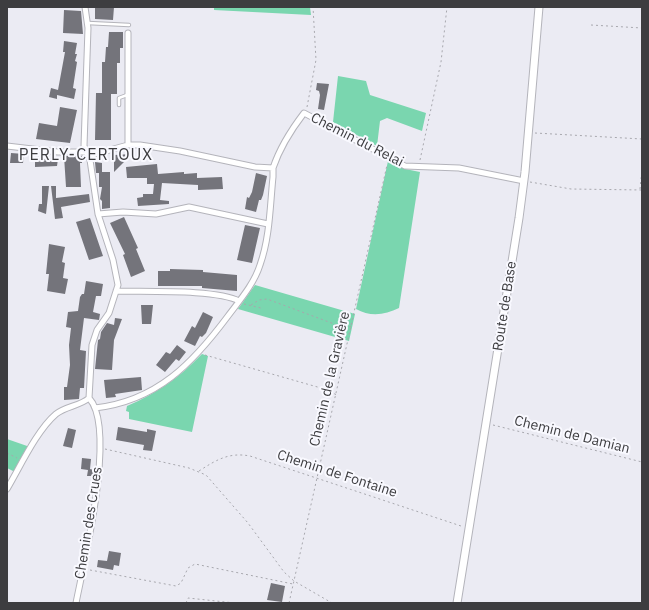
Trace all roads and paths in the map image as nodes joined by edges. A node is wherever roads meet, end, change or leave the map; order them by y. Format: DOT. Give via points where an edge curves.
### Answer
graph roads {
  1 [pos="85,7"];
  2 [pos="312,7"];
  3 [pos="447,7"];
  4 [pos="539,7"];
  5 [pos="87,23"];
  6 [pos="129,25"];
  7 [pos="591,25"];
  8 [pos="642,28"];
  9 [pos="128,33"];
  10 [pos="128,95"];
  11 [pos="119,105"];
  12 [pos="304,113"];
  13 [pos="529,132"];
  14 [pos="642,139"];
  15 [pos="128,145"];
  16 [pos="7,146"];
  17 [pos="87,154"];
  18 [pos="389,158"];
  19 [pos="419,167"];
  20 [pos="273,168"];
  21 [pos="642,170"];
  22 [pos="524,181"];
  23 [pos="641,190"];
  24 [pos="98,214"];
  25 [pos="268,224"];
  26 [pos="116,291"];
  27 [pos="239,301"];
  28 [pos="251,306"];
  29 [pos="261,308"];
  30 [pos="353,326"];
  31 [pos="198,353"];
  32 [pos="337,395"];
  33 [pos="89,398"];
  34 [pos="95,408"];
  35 [pos="497,426"];
  36 [pos="100,448"];
  37 [pos="7,453"];
  38 [pos="23,462"];
  39 [pos="642,462"];
  40 [pos="199,471"];
  41 [pos="318,479"];
  42 [pos="7,489"];
  43 [pos="470,529"];
  44 [pos="83,568"];
  45 [pos="294,582"];
  46 [pos="294,584"];
  47 [pos="76,603"];
  48 [pos="186,603"];
  49 [pos="235,603"];
  50 [pos="289,603"];
  51 [pos="332,603"];
  52 [pos="457,603"];
  1 -- 5 [label="street"];
  2 -- 12 [label="path" via="315,70"];
  3 -- 19 [label="path" via="441,62"];
  4 -- 13 [label="main road, Route de Base"];
  5 -- 6 [label="lane"];
  5 -- 17 [label="street" via="84,146"];
  7 -- 8 [label="path"];
  9 -- 10 [label="street"];
  10 -- 11 [label="lane" via="122,95"];
  10 -- 15 [label="street"];
  12 -- 18 [label="street, Chemin du Relai"];
  12 -- 20 [label="street, Chemin du Relai" via="286,138"];
  13 -- 14 [label="path"];
  13 -- 22 [label="main road, Route de Base"];
  15 -- 17 [label="street"];
  15 -- 20 [label="street" via="180,151 255,167"];
  16 -- 17 [label="street"];
  17 -- 24 [label="street"];
  18 -- 19 [label="street, Chemin du Relai" via="405,166"];
  18 -- 30 [label="path, Chemin de la Gravière"];
  19 -- 22 [label="street, Chemin du Relai" via="459,168"];
  20 -- 25 [label="street"];
  21 -- 23 [label="path"];
  22 -- 23 [label="path" via="571,189"];
  22 -- 43 [label="main road, Route de Base"];
  24 -- 25 [label="street" via="156,214 189,207"];
  24 -- 26 [label="street" via="115,265 118,285"];
  25 -- 27 [label="street" via="260,266"];
  26 -- 27 [label="street" via="202,294"];
  26 -- 33 [label="street" via="109,313 97,330 92,345"];
  27 -- 28 [label="path"];
  27 -- 31 [label="street"];
  28 -- 29 [label="path"];
  28 -- 30 [label="path" via="259,300 267,299 345,328"];
  30 -- 32 [label="path, Chemin de la Gravière"];
  31 -- 32 [label="path"];
  31 -- 34 [label="street" via="183,368 146,394 112,406"];
  32 -- 41 [label="path, Chemin de la Gravière"];
  33 -- 34 [label="street, Chemin des Crues"];
  33 -- 38 [label="street" via="52,417"];
  34 -- 36 [label="street, Chemin des Crues"];
  35 -- 39 [label="path, Chemin de Damian"];
  36 -- 40 [label="path"];
  36 -- 44 [label="street, Chemin des Crues" via="96,497"];
  37 -- 38 [label="path"];
  38 -- 42 [label="street"];
  40 -- 41 [label="path, Chemin de Fontaine" via="222,457 239,454"];
  40 -- 45 [label="path" via="214,482 248,523 278,566"];
  41 -- 43 [label="path, Chemin de Fontaine"];
  41 -- 45 [label="path, Chemin de la Gravière"];
  43 -- 52 [label="main road, Route de Base"];
  44 -- 46 [label="path" via="176,586 181,583 188,568 195,564"];
  44 -- 47 [label="street, Chemin des Crues"];
  45 -- 46 [label="path, Chemin de la Gravière"];
  45 -- 51 [label="path"];
  46 -- 50 [label="path, Chemin de la Gravière"];
  48 -- 49 [label="path" via="188,598"];
}
